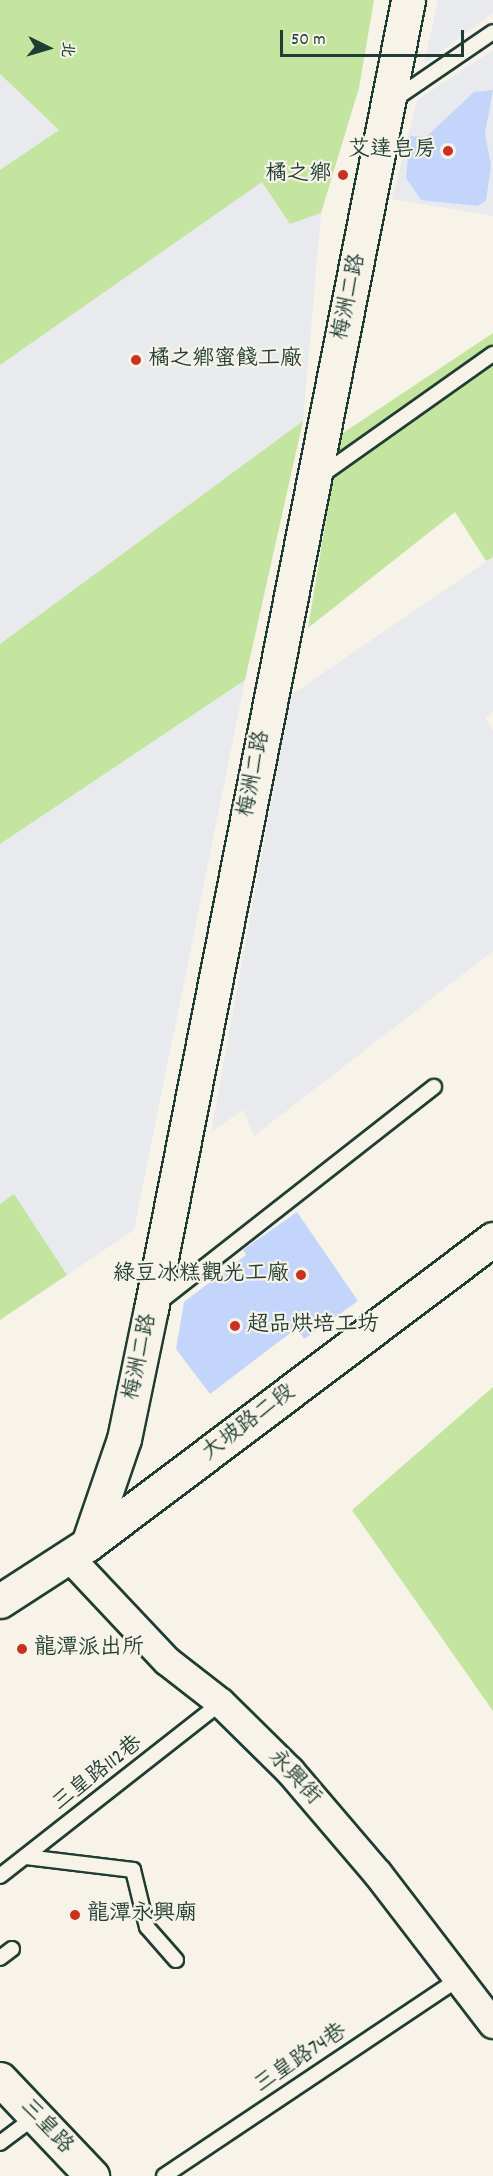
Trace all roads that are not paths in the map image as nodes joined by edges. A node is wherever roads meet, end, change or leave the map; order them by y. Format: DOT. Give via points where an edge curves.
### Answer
graph roads {
  1 [pos="408,0"];
  2 [pos="493,32"];
  3 [pos="388,104"];
  4 [pos="493,354"];
  5 [pos="312,482"];
  6 [pos="434,1087"];
  7 [pos="493,1239"];
  8 [pos="151,1309"];
  9 [pos="79,1551"];
  10 [pos="0,1601"];
  11 [pos="221,1703"];
  12 [pos="26,1857"];
  13 [pos="0,1876"];
  14 [pos="12,1949"];
  15 [pos="0,1958"];
  16 [pos="176,1960"];
  17 [pos="461,1977"];
  18 [pos="493,2024"];
  19 [pos="0,2079"];
  20 [pos="36,2116"];
  21 [pos="0,2143"];
  22 [pos="92,2176"];
  23 [pos="164,2176"];
  1 -- 3 [label="street, 梅洲二路"];
  2 -- 3 [label="lane"];
  3 -- 5 [label="street, 梅洲二路"];
  4 -- 5 [label="lane"];
  5 -- 8 [label="street, 梅洲二路"];
  6 -- 8 [label="lane"];
  7 -- 9 [label="street, 大坡路二段"];
  8 -- 9 [label="street, 梅洲二路" via="124,1439"];
  9 -- 10 [label="street, 大坡路二段"];
  9 -- 11 [label="street, 永興街" via="167,1661"];
  11 -- 12 [label="lane, 三皇路112巷"];
  11 -- 17 [label="street, 永興街" via="297,1779"];
  12 -- 13 [label="lane, 三皇路112巷"];
  12 -- 16 [label="lane" via="133,1870 147,1927"];
  14 -- 15 [label="lane"];
  17 -- 18 [label="street, 永興街"];
  17 -- 23 [label="lane, 三皇路74巷"];
  19 -- 20 [label="street, 三皇路"];
  20 -- 21 [label="lane"];
  20 -- 22 [label="street, 三皇路"];
}
